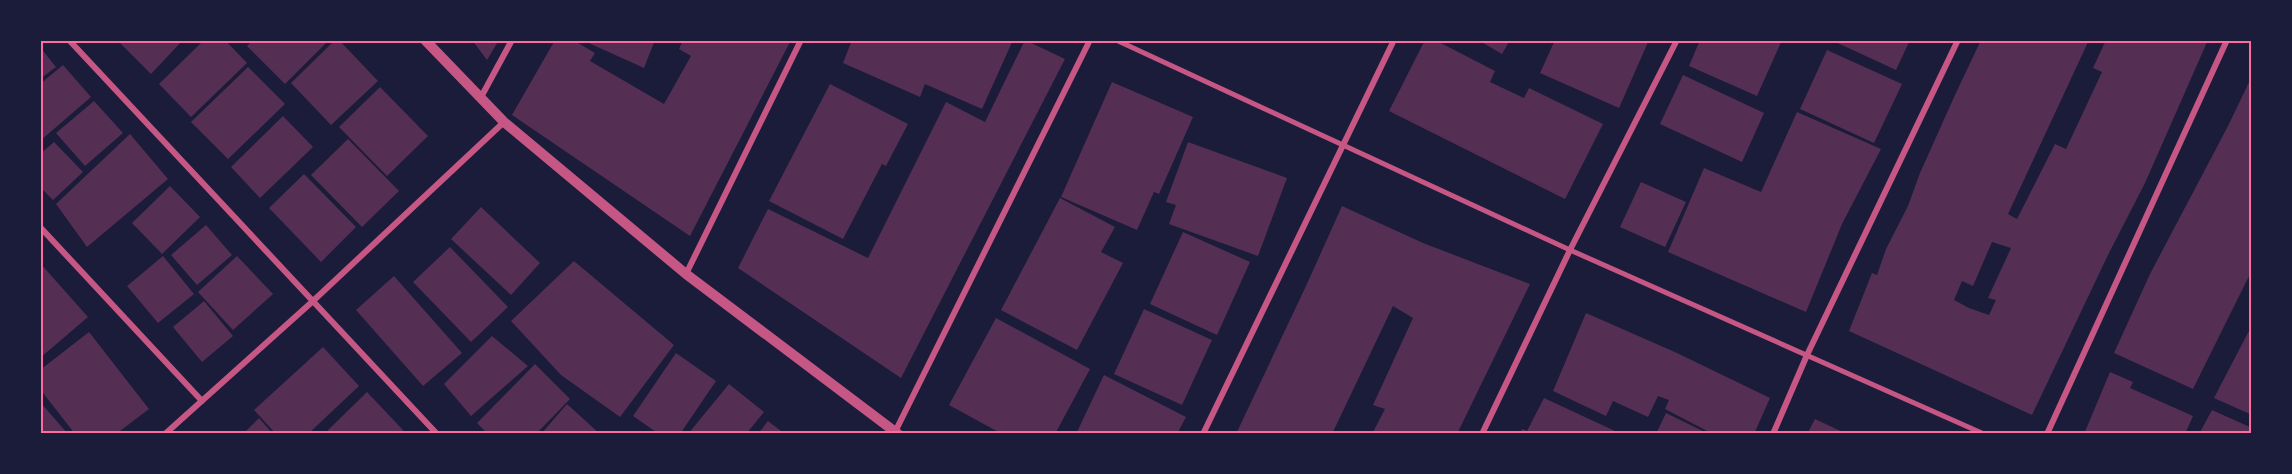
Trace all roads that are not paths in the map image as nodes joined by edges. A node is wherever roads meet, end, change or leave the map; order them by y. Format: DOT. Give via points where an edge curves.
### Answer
graph roads {
  1 [pos="69,40"];
  2 [pos="425,40"];
  3 [pos="512,40"];
  4 [pos="801,40"];
  5 [pos="1090,40"];
  6 [pos="1116,40"];
  7 [pos="1394,40"];
  8 [pos="1677,40"];
  9 [pos="1958,40"];
  10 [pos="2227,40"];
  11 [pos="480,100"];
  12 [pos="504,122"];
  13 [pos="1343,145"];
  14 [pos="40,227"];
  15 [pos="1570,250"];
  16 [pos="686,274"];
  17 [pos="313,301"];
  18 [pos="1807,356"];
  19 [pos="202,401"];
  20 [pos="897,433"];
  21 [pos="165,434"];
  22 [pos="437,434"];
  23 [pos="1203,434"];
  24 [pos="1482,434"];
  25 [pos="1773,434"];
  26 [pos="1984,434"];
  27 [pos="2047,434"];
  1 -- 17 [label="street"];
  2 -- 11 [label="street"];
  3 -- 11 [label="street"];
  4 -- 16 [label="street"];
  5 -- 20 [label="street"];
  6 -- 13 [label="street"];
  7 -- 13 [label="street"];
  8 -- 15 [label="street"];
  9 -- 18 [label="street"];
  10 -- 27 [label="street"];
  11 -- 12 [label="street"];
  12 -- 16 [label="street"];
  12 -- 17 [label="street"];
  13 -- 15 [label="street"];
  13 -- 23 [label="street"];
  14 -- 19 [label="street"];
  15 -- 18 [label="street"];
  15 -- 24 [label="street"];
  16 -- 20 [label="street"];
  17 -- 19 [label="street"];
  17 -- 22 [label="street"];
  18 -- 25 [label="street"];
  18 -- 26 [label="street"];
  19 -- 21 [label="street"];
}
